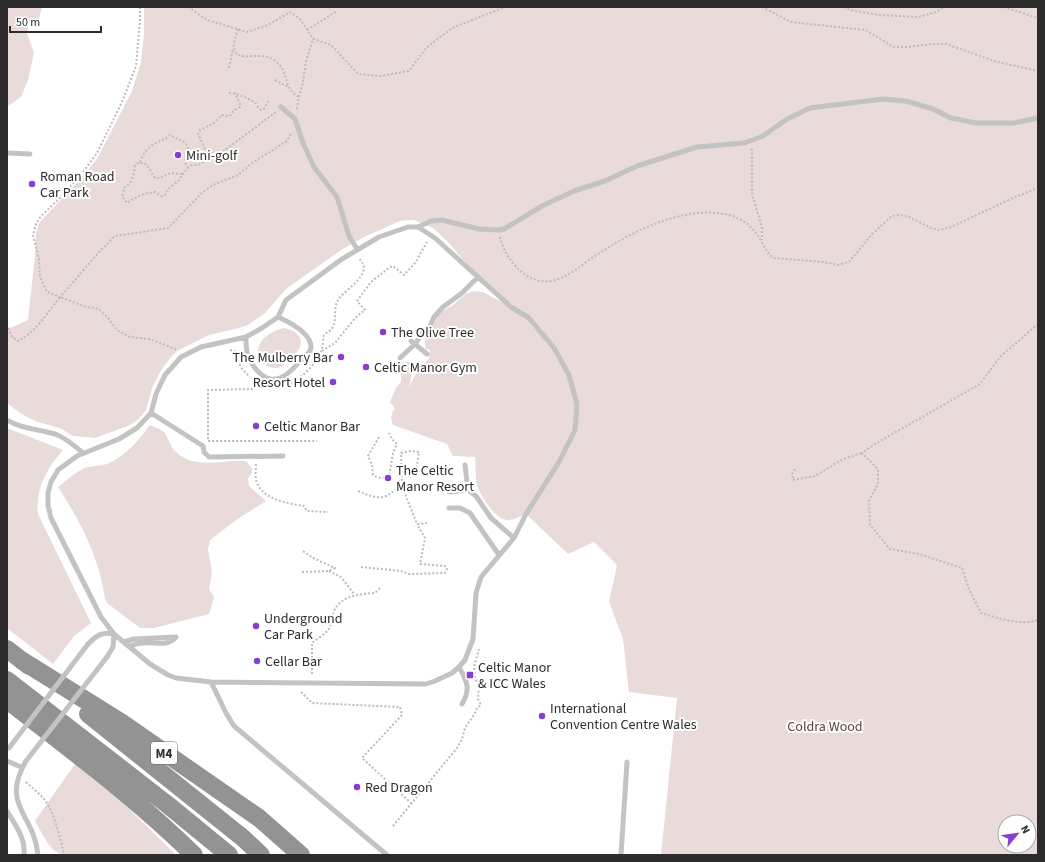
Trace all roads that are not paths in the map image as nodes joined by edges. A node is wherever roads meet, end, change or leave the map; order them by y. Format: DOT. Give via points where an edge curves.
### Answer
graph roads {
  1 [pos="281,107"];
  2 [pos="1038,118"];
  3 [pos="7,153"];
  4 [pos="30,154"];
  5 [pos="418,227"];
  6 [pos="356,250"];
  7 [pos="478,277"];
  8 [pos="278,317"];
  9 [pos="246,337"];
  10 [pos="413,342"];
  11 [pos="427,354"];
  12 [pos="400,358"];
  13 [pos="151,413"];
  14 [pos="7,420"];
  15 [pos="83,453"];
  16 [pos="283,456"];
  17 [pos="465,465"];
  18 [pos="468,490"];
  19 [pos="449,492"];
  20 [pos="449,508"];
  21 [pos="514,538"];
  22 [pos="499,555"];
  23 [pos="114,634"];
  24 [pos="124,642"];
  25 [pos="130,646"];
  26 [pos="14,654"];
  27 [pos="459,667"];
  28 [pos="7,680"];
  29 [pos="212,682"];
  30 [pos="7,700"];
  31 [pos="462,704"];
  32 [pos="74,732"];
  33 [pos="8,749"];
  34 [pos="7,761"];
  35 [pos="627,762"];
  36 [pos="21,767"];
  37 [pos="7,811"];
  38 [pos="24,855"];
  39 [pos="38,855"];
  40 [pos="194,855"];
  41 [pos="205,855"];
  42 [pos="228,855"];
  43 [pos="261,855"];
  44 [pos="301,855"];
  45 [pos="388,855"];
  46 [pos="622,855"];
  1 -- 6 [label="lane" via="295,119 314,167 337,197"];
  2 -- 5 [label="lane" via="1014,123 976,123 951,118 933,109 906,101 883,100 810,108 787,118 764,136 744,143 697,147 637,166 605,181 574,191 499,230 442,220 431,221"];
  3 -- 4 [label="lane"];
  5 -- 6 [label="lane" via="408,227 380,237"];
  5 -- 7 [label="lane"];
  6 -- 8 [label="lane" via="286,300"];
  7 -- 10 [label="lane" via="443,307 430,326"];
  7 -- 21 [label="lane" via="511,308 529,318 554,348 569,375 578,404 575,430"];
  8 -- 9 [label="lane"];
  8 -- 9 [label="lane" via="302,332 309,340 311,348 287,374 279,378 268,378 258,372 250,360"];
  9 -- 13 [label="lane" via="201,347 181,357 165,375"];
  10 -- 11 [label="lane"];
  10 -- 12 [label="lane"];
  13 -- 15 [label="lane" via="128,434"];
  13 -- 16 [label="lane" via="203,446 209,457"];
  14 -- 15 [label="lane" via="54,434"];
  15 -- 23 [label="lane" via="64,464 54,475 48,493 48,505 101,617"];
  17 -- 18 [label="lane"];
  18 -- 19 [label="lane"];
  18 -- 21 [label="lane" via="476,496 491,518"];
  20 -- 22 [label="lane" via="460,508 470,513"];
  21 -- 22 [label="lane"];
  22 -- 27 [label="lane" via="481,578 476,594 473,639 465,660"];
  23 -- 24 [label="lane"];
  23 -- 33 [label="lane, bridge" via="100,634 88,644"];
  23 -- 36 [label="lane, bridge" via="113,647 107,657"];
  24 -- 25 [label="lane"];
  24 -- 25 [label="lane" via="134,639 176,637 165,644 143,643"];
  25 -- 29 [label="lane" via="150,664 168,675"];
  26 -- 43 [label="highway, M4"];
  26 -- 44 [label="highway, M4" via="122,723 259,818"];
  27 -- 29 [label="lane" via="444,678 426,684"];
  27 -- 31 [label="lane" via="466,679 467,687 466,698"];
  28 -- 32 [label="highway"];
  29 -- 45 [label="lane" via="234,726"];
  30 -- 40 [label="highway" via="130,797"];
  32 -- 41 [label="highway"];
  32 -- 42 [label="highway"];
  34 -- 36 [label="lane"];
  35 -- 46 [label="lane"];
  36 -- 39 [label="lane" via="11,793 16,809 33,835"];
  37 -- 38 [label="lane" via="20,834"];
}
